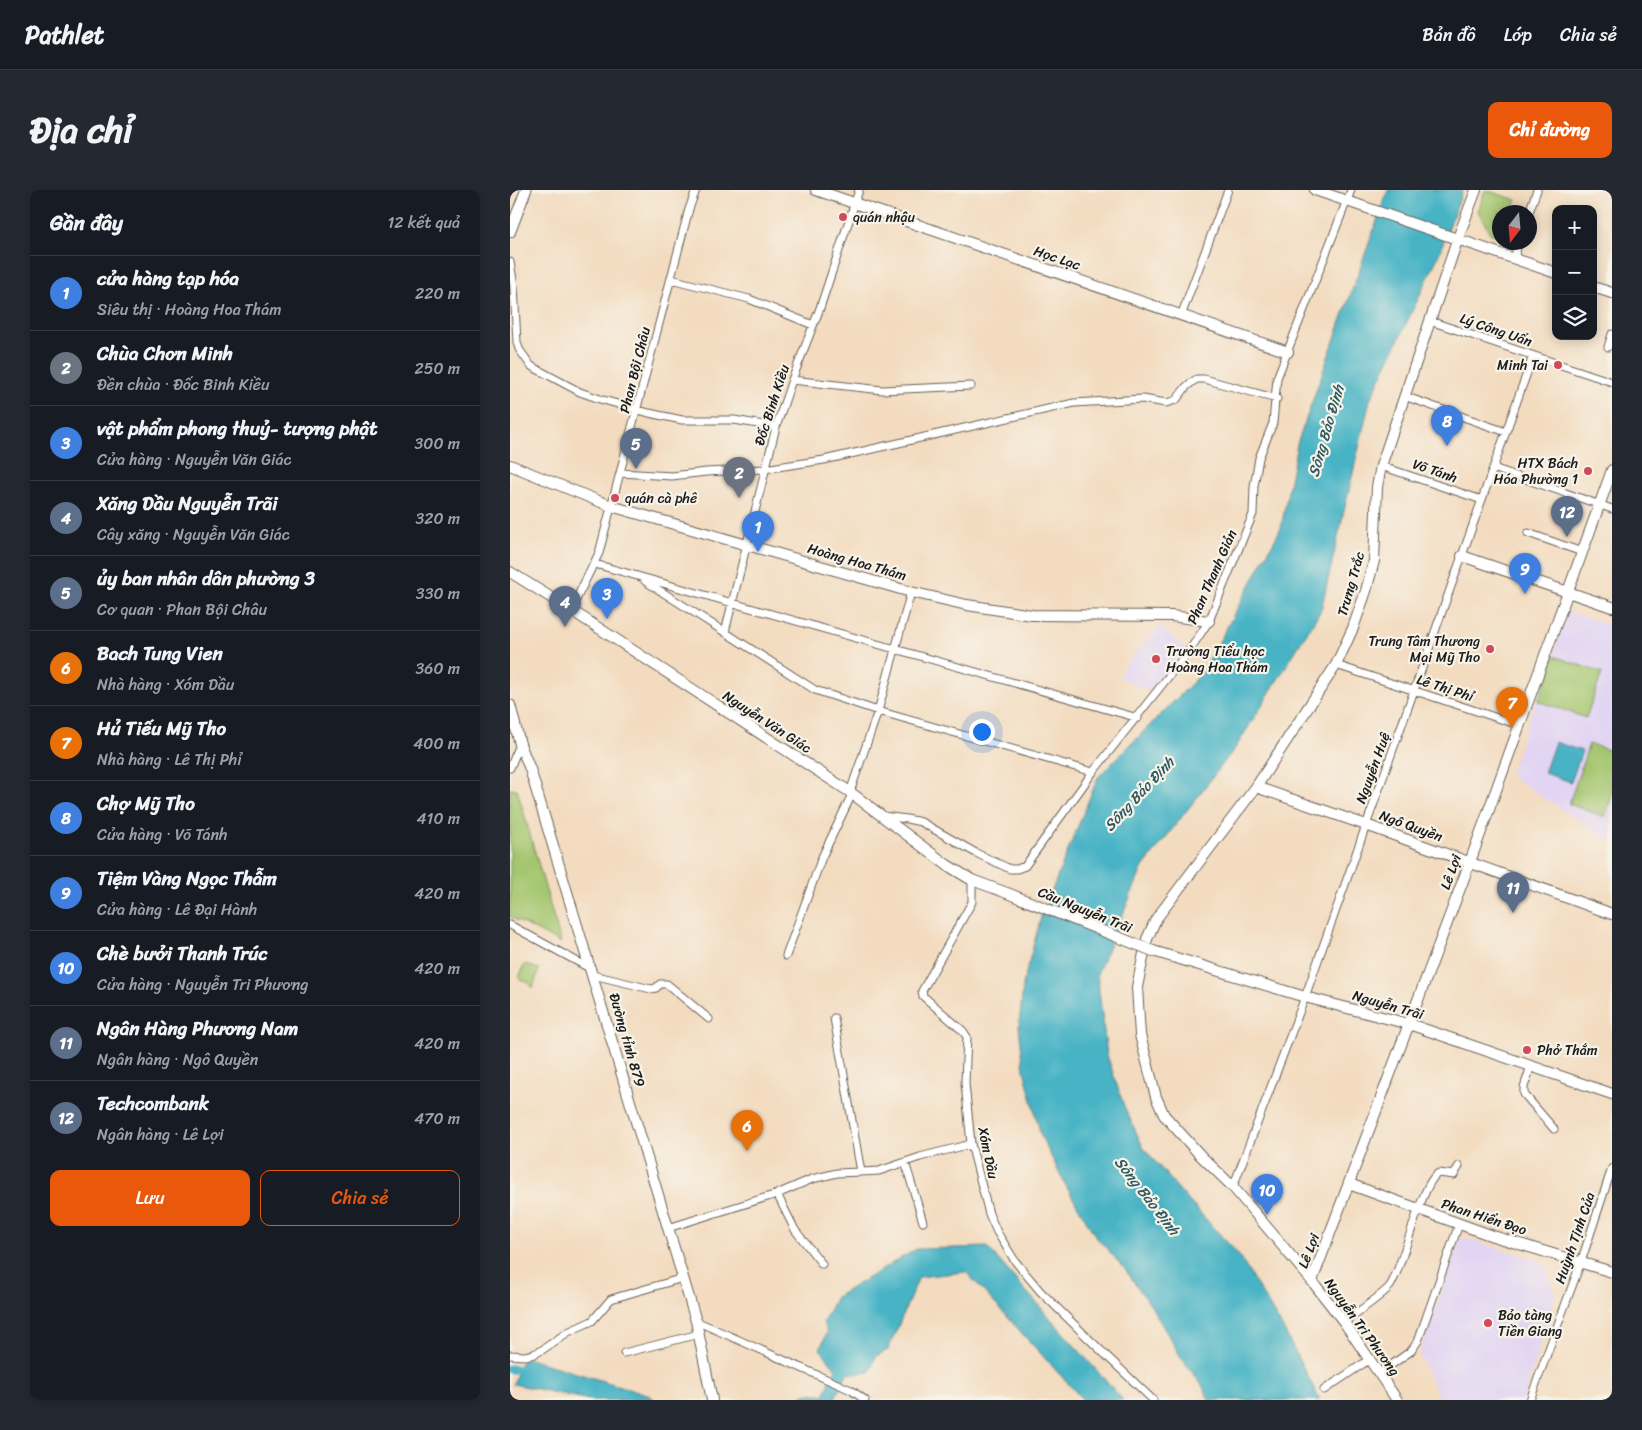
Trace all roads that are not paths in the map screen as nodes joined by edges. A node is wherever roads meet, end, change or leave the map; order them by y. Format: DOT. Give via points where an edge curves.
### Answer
graph roads {
  1 [pos="526,190"];
  2 [pos="696,190"];
  3 [pos="816,190"];
  4 [pos="858,190"];
  5 [pos="1228,190"];
  6 [pos="1316,190"];
  7 [pos="1351,190"];
  8 [pos="1476,190"];
  9 [pos="1537,190"];
  10 [pos="1347,201"];
  11 [pos="854,203"];
  12 [pos="1532,205"];
  13 [pos="510,232"];
  14 [pos="1454,237"];
  15 [pos="1516,250"];
  16 [pos="1514,258"];
  17 [pos="510,262"];
  18 [pos="1552,272"];
  19 [pos="671,279"];
  20 [pos="1597,287"];
  21 [pos="1612,293"];
  22 [pos="1182,316"];
  23 [pos="1430,321"];
  24 [pos="813,325"];
  25 [pos="1612,334"];
  26 [pos="1608,347"];
  27 [pos="1288,352"];
  28 [pos="1533,356"];
  29 [pos="792,380"];
  30 [pos="1612,382"];
  31 [pos="971,386"];
  32 [pos="1404,396"];
  33 [pos="1276,399"];
  34 [pos="638,410"];
  35 [pos="776,428"];
  36 [pos="1506,432"];
  37 [pos="510,465"];
  38 [pos="1381,466"];
  39 [pos="764,468"];
  40 [pos="1493,468"];
  41 [pos="1612,470"];
  42 [pos="620,473"];
  43 [pos="1482,500"];
  44 [pos="1599,505"];
  45 [pos="611,506"];
  46 [pos="1612,509"];
  47 [pos="1528,533"];
  48 [pos="748,544"];
  49 [pos="1582,552"];
  50 [pos="1462,556"];
  51 [pos="595,564"];
  52 [pos="510,572"];
  53 [pos="638,576"];
  54 [pos="911,592"];
  55 [pos="1568,592"];
  56 [pos="733,603"];
  57 [pos="1612,607"];
  58 [pos="571,610"];
  59 [pos="1208,622"];
  60 [pos="725,632"];
  61 [pos="896,650"];
  62 [pos="1336,665"];
  63 [pos="1414,692"];
  64 [pos="510,705"];
  65 [pos="878,711"];
  66 [pos="1138,718"];
  67 [pos="1519,725"];
  68 [pos="520,744"];
  69 [pos="510,768"];
  70 [pos="1093,772"];
  71 [pos="1256,787"];
  72 [pos="851,793"];
  73 [pos="880,816"];
  74 [pos="1366,825"];
  75 [pos="1470,862"];
  76 [pos="972,880"];
  77 [pos="1007,894"];
  78 [pos="1612,914"];
  79 [pos="510,925"];
  80 [pos="1147,939"];
  81 [pos="1153,951"];
  82 [pos="786,956"];
  83 [pos="592,972"];
  84 [pos="1305,997"];
  85 [pos="834,1018"];
  86 [pos="709,1019"];
  87 [pos="1410,1024"];
  88 [pos="1531,1066"];
  89 [pos="1612,1094"];
  90 [pos="1554,1129"];
  91 [pos="971,1144"];
  92 [pos="906,1162"];
  93 [pos="1460,1166"];
  94 [pos="1612,1168"];
  95 [pos="861,1172"];
  96 [pos="1349,1184"];
  97 [pos="1233,1187"];
  98 [pos="777,1194"];
  99 [pos="1418,1210"];
  100 [pos="923,1222"];
  101 [pos="1459,1224"];
  102 [pos="668,1228"];
  103 [pos="1581,1262"];
  104 [pos="822,1264"];
  105 [pos="1612,1272"];
  106 [pos="683,1278"];
  107 [pos="1312,1281"];
  108 [pos="696,1321"];
  109 [pos="1344,1322"];
  110 [pos="699,1334"];
  111 [pos="624,1353"];
  112 [pos="510,1355"];
  113 [pos="1370,1359"];
  114 [pos="1380,1373"];
  115 [pos="1324,1390"];
  116 [pos="712,1400"];
  117 [pos="865,1400"];
  118 [pos="1153,1400"];
  119 [pos="1396,1400"];
  120 [pos="1530,1400"];
  1 -- 13 [label="street"];
  2 -- 19 [label="street, Phan Bội Châu"];
  3 -- 11 [label="street, Học Lạc"];
  4 -- 11 [label="street, Đốc Binh Kiều"];
  5 -- 22 [label="street"];
  6 -- 10 [label="street"];
  7 -- 10 [label="street, Phan Thanh Giản"];
  8 -- 14 [label="street, Trưng Trắc"];
  9 -- 12 [label="street"];
  10 -- 14 [label="street"];
  10 -- 27 [label="street, Phan Thanh Giản"];
  11 -- 22 [label="street, Học Lạc"];
  11 -- 24 [label="street, Đốc Binh Kiều"];
  14 -- 16 [label="street"];
  14 -- 23 [label="street, Trưng Trắc"];
  15 -- 16 [label="street"];
  16 -- 18 [label="street"];
  17 -- 34 [label="street" via="517,342 530,366 580,392"];
  19 -- 24 [label="street" via="749,299"];
  19 -- 34 [label="street, Phan Bội Châu"];
  20 -- 21 [label="street"];
  22 -- 27 [label="street, Học Lạc"];
  23 -- 28 [label="street, Lý Công Uẩn"];
  23 -- 32 [label="street, Trưng Trắc"];
  24 -- 29 [label="street, Đốc Binh Kiều"];
  25 -- 26 [label="street"];
  27 -- 33 [label="street, Phan Thanh Giản" via="1278,378"];
  28 -- 30 [label="street, Lý Công Uẩn"];
  28 -- 36 [label="street, Nguyễn Huệ"];
  29 -- 31 [label="street" via="882,390"];
  29 -- 35 [label="street, Đốc Binh Kiều"];
  32 -- 36 [label="street"];
  32 -- 38 [label="street, Trưng Trắc"];
  33 -- 39 [label="street" via="1197,379 1176,400 1166,403 1143,399 1074,403 875,450"];
  33 -- 59 [label="street, Phan Thanh Giản" via="1273,423 1259,458 1253,514"];
  34 -- 35 [label="street" via="682,420 734,420"];
  34 -- 42 [label="street, Phan Bội Châu"];
  35 -- 39 [label="street, Đốc Binh Kiều"];
  36 -- 40 [label="street, Nguyễn Huệ"];
  37 -- 45 [label="street, Hoàng Hoa Thám"];
  38 -- 43 [label="street, Võ Tánh"];
  38 -- 62 [label="street, Trưng Trắc" via="1376,487 1374,561 1353,628"];
  39 -- 42 [label="street" via="672,476"];
  39 -- 48 [label="street, Đốc Binh Kiều"];
  40 -- 43 [label="street, Nguyễn Huệ"];
  40 -- 44 [label="street"];
  41 -- 44 [label="street, Lê Lợi"];
  42 -- 45 [label="street, Phan Bội Châu"];
  43 -- 50 [label="street, Nguyễn Huệ"];
  44 -- 46 [label="street"];
  44 -- 49 [label="street, Lê Lợi"];
  45 -- 48 [label="street, Hoàng Hoa Thám"];
  45 -- 51 [label="street, Phan Bội Châu"];
  47 -- 49 [label="street"];
  48 -- 54 [label="street, Hoàng Hoa Thám"];
  48 -- 56 [label="street, Đốc Binh Kiều"];
  49 -- 55 [label="street, Lê Lợi"];
  50 -- 55 [label="street"];
  50 -- 63 [label="street, Nguyễn Huệ"];
  51 -- 53 [label="street"];
  51 -- 58 [label="street, Phan Bội Châu"];
  52 -- 58 [label="street, Nguyễn Văn Giác"];
  53 -- 56 [label="street"];
  53 -- 60 [label="street"];
  54 -- 59 [label="street, Hoàng Hoa Thám" via="1032,615 1171,616"];
  54 -- 61 [label="street"];
  55 -- 57 [label="street"];
  55 -- 67 [label="street, Lê Lợi"];
  56 -- 60 [label="street, Đốc Binh Kiều"];
  56 -- 61 [label="street"];
  58 -- 72 [label="street, Nguyễn Văn Giác"];
  59 -- 66 [label="street, Phan Thanh Giản"];
  60 -- 65 [label="street" via="815,690"];
  61 -- 65 [label="street"];
  61 -- 66 [label="street"];
  62 -- 63 [label="street, Lê Thị Phỉ"];
  62 -- 71 [label="street, Trưng Trắc"];
  63 -- 67 [label="street, Lê Thị Phỉ"];
  63 -- 74 [label="street, Nguyễn Huệ"];
  64 -- 68 [label="street, Đường tỉnh 879"];
  65 -- 70 [label="street"];
  65 -- 72 [label="street"];
  66 -- 70 [label="street, Phan Thanh Giản"];
  67 -- 75 [label="street, Lê Lợi"];
  68 -- 69 [label="street"];
  68 -- 83 [label="street, Đường tỉnh 879"];
  70 -- 73 [label="street, Phan Thanh Giản" via="1025,866 1017,869 1003,866 921,822"];
  71 -- 74 [label="street, Ngô Quyền"];
  71 -- 80 [label="street, Trưng Trắc" via="1156,919"];
  72 -- 73 [label="street, Nguyễn Văn Giác"];
  72 -- 82 [label="street" via="822,857"];
  73 -- 76 [label="street, Nguyễn Văn Giác"];
  74 -- 75 [label="street, Ngô Quyền"];
  74 -- 84 [label="street, Nguyễn Huệ"];
  75 -- 78 [label="street, Ngô Quyền"];
  75 -- 87 [label="street, Lê Lợi"];
  76 -- 77 [label="street, Nguyễn Văn Giác"];
  76 -- 91 [label="street, Xóm Dầu" via="972,902 922,992 967,1037 965,1083"];
  77 -- 81 [label="street, Cầu Nguyễn Trãi, bridge"];
  79 -- 83 [label="street"];
  80 -- 97 [label="street, Nguyễn Tri Phương" via="1137,987 1140,1035 1156,1096 1164,1115"];
  81 -- 84 [label="street, Nguyễn Trãi"];
  83 -- 86 [label="street" via="651,989 667,984"];
  83 -- 102 [label="street, Đường tỉnh 879"];
  84 -- 87 [label="street, Nguyễn Trãi"];
  84 -- 97 [label="street, Nguyễn Huệ"];
  85 -- 95 [label="street"];
  87 -- 88 [label="street, Nguyễn Trãi"];
  87 -- 96 [label="street, Lê Lợi"];
  88 -- 89 [label="street, Nguyễn Trãi"];
  88 -- 90 [label="street" via="1524,1094"];
  91 -- 92 [label="street"];
  91 -- 118 [label="street, Xóm Dầu" via="989,1214 1014,1261 1040,1291"];
  92 -- 95 [label="street" via="879,1171"];
  92 -- 100 [label="street"];
  93 -- 99 [label="street" via="1454,1174 1436,1174"];
  94 -- 103 [label="street, Huỳnh Tịnh Của"];
  95 -- 98 [label="street" via="821,1177"];
  96 -- 99 [label="street, Phan Hiển Đạo"];
  96 -- 107 [label="street, Lê Lợi"];
  97 -- 107 [label="street, Nguyễn Tri Phương"];
  98 -- 102 [label="street"];
  98 -- 104 [label="street" via="795,1230"];
  99 -- 101 [label="street, Phan Hiển Đạo"];
  99 -- 109 [label="street" via="1391,1284"];
  101 -- 103 [label="street, Phan Hiển Đạo"];
  101 -- 114 [label="street" via="1418,1341 1411,1351"];
  102 -- 106 [label="street, Đường tỉnh 879"];
  103 -- 105 [label="street, Phan Hiển Đạo"];
  103 -- 120 [label="street, Huỳnh Tịnh Của"];
  106 -- 108 [label="street, Đường tỉnh 879"];
  106 -- 112 [label="street" via="611,1299 592,1321 568,1332 542,1350 525,1356"];
  107 -- 109 [label="street, Nguyễn Tri Phương"];
  108 -- 110 [label="street, Đường tỉnh 879"];
  108 -- 117 [label="street" via="851,1390"];
  109 -- 113 [label="street, Nguyễn Tri Phương"];
  110 -- 111 [label="street"];
  110 -- 116 [label="street, Đường tỉnh 879"];
  113 -- 114 [label="street, Nguyễn Tri Phương"];
  113 -- 115 [label="street"];
  114 -- 119 [label="street, Nguyễn Tri Phương"];
}
